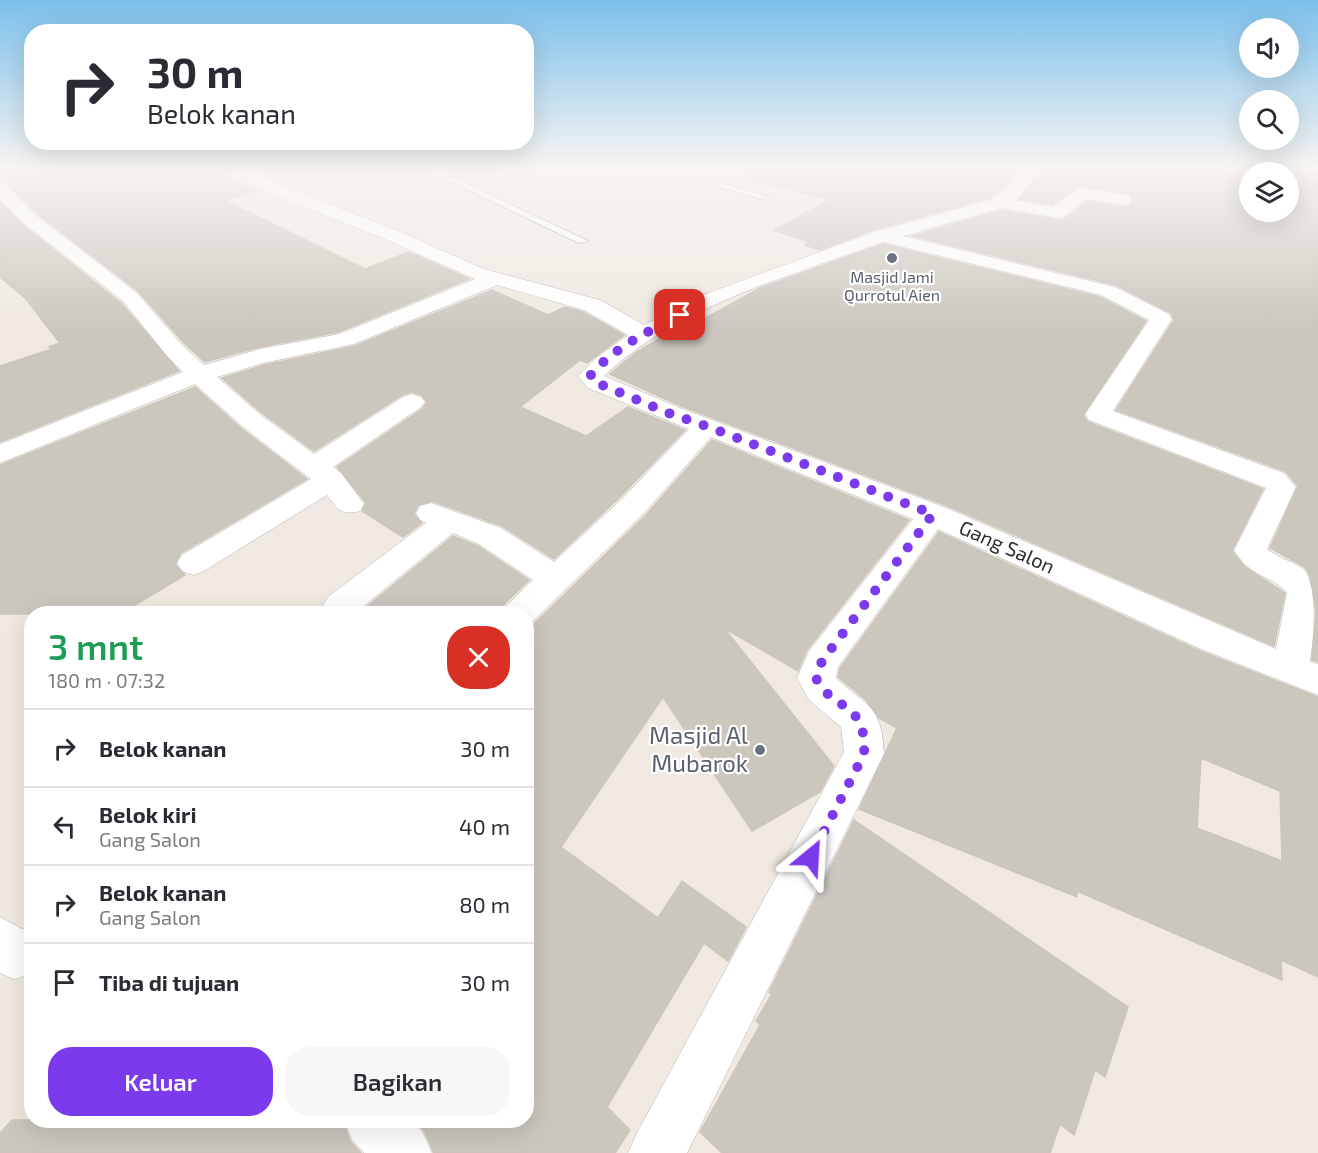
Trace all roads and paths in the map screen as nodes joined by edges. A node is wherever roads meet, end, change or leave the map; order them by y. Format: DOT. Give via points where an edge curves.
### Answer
graph roads {
  1 [pos="32,221"];
  2 [pos="356,221"];
  3 [pos="538,221"];
  4 [pos="934,221"];
  5 [pos="881,236"];
  6 [pos="583,242"];
  7 [pos="493,279"];
  8 [pos="644,334"];
  9 [pos="199,375"];
  10 [pos="412,402"];
  11 [pos="706,426"];
  12 [pos="0,454"];
  13 [pos="322,473"];
  14 [pos="349,504"];
  15 [pos="933,514"];
  16 [pos="193,563"];
  17 [pos="556,579"];
  18 [pos="340,606"];
  19 [pos="527,606"];
  20 [pos="1290,670"];
  21 [pos="1318,680"];
  22 [pos="380,1128"];
  23 [pos="403,1153"];
  24 [pos="657,1153"];
  1 -- 9 [label="street" via="130,297"];
  2 -- 7 [label="street"];
  3 -- 6 [label="lane"];
  4 -- 5 [label="street, Gang Salon"];
  5 -- 8 [label="street, Gang Salon" via="713,298"];
  5 -- 20 [label="street" via="1108,291 1159,317 1161,320 1098,414 1274,480 1281,487 1251,550 1255,559 1289,573 1304,591"];
  7 -- 8 [label="street" via="573,298"];
  7 -- 9 [label="street" via="346,339 260,356"];
  8 -- 11 [label="street, Gang Salon" via="590,376 597,383"];
  9 -- 12 [label="street"];
  9 -- 13 [label="street"];
  10 -- 13 [label="street"];
  11 -- 15 [label="street, Gang Salon"];
  11 -- 17 [label="street" via="634,505"];
  13 -- 14 [label="street"];
  13 -- 16 [label="street"];
  15 -- 20 [label="street, Gang Salon" via="1223,645"];
  15 -- 24 [label="street" via="822,661 816,678 821,688 861,721 864,754"];
  17 -- 18 [label="street" via="490,536 440,517"];
  17 -- 19 [label="street"];
  20 -- 21 [label="street, Gang Salon"];
  22 -- 23 [label="street"];
}
